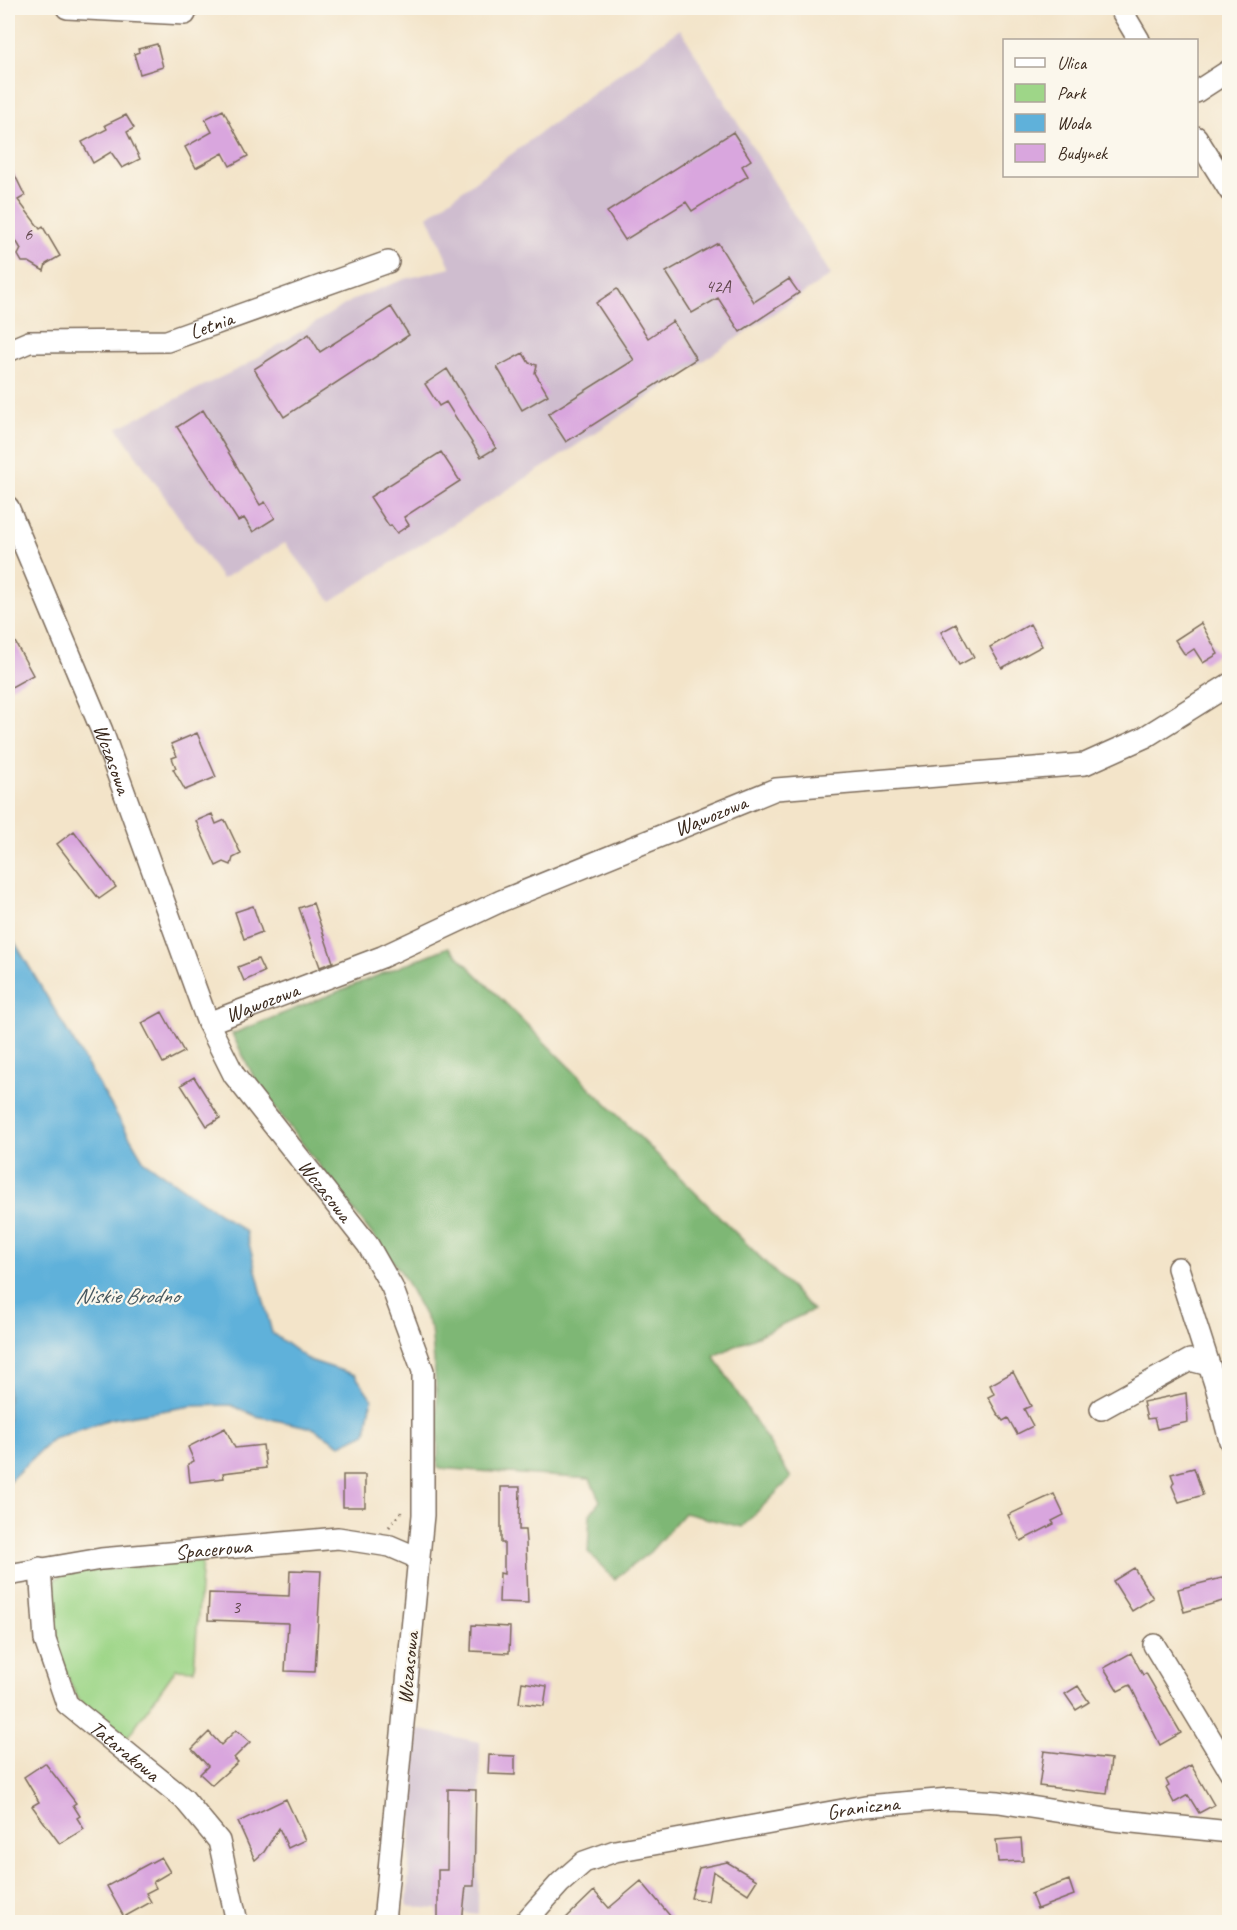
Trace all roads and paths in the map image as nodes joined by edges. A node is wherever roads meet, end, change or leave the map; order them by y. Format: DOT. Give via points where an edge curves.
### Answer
graph roads {
  1 [pos="68,8"];
  2 [pos="1120,8"];
  3 [pos="185,14"];
  4 [pos="1138,39"];
  5 [pos="1230,70"];
  6 [pos="1198,91"];
  7 [pos="1198,139"];
  8 [pos="1230,191"];
  9 [pos="388,262"];
  10 [pos="8,335"];
  11 [pos="29,342"];
  12 [pos="8,351"];
  13 [pos="8,507"];
  14 [pos="1230,684"];
  15 [pos="208,1023"];
  16 [pos="1178,1268"];
  17 [pos="1209,1365"];
  18 [pos="1101,1409"];
  19 [pos="1230,1441"];
  20 [pos="418,1558"];
  21 [pos="40,1568"];
  22 [pos="8,1575"];
  23 [pos="1154,1645"];
  24 [pos="1230,1771"];
  25 [pos="1230,1832"];
  26 [pos="237,1923"];
  27 [pos="384,1923"];
  28 [pos="525,1923"];
  1 -- 3 [label="street"];
  2 -- 4 [label="street"];
  5 -- 6 [label="street"];
  7 -- 8 [label="street"];
  9 -- 11 [label="street, Letnia" via="167,341"];
  10 -- 11 [label="street, Letnia"];
  11 -- 12 [label="street, Letnia"];
  13 -- 15 [label="street, Wczasowa" via="102,731"];
  14 -- 15 [label="street, Wąwozowa" via="1145,737 1085,764 776,789 512,896 382,957"];
  15 -- 20 [label="street, Wczasowa" via="234,1075 368,1245 392,1287 423,1371 423,1515"];
  16 -- 17 [label="street"];
  17 -- 18 [label="street" via="1190,1360"];
  17 -- 19 [label="street"];
  20 -- 21 [label="street, Spacerowa" via="390,1546 338,1538 101,1558"];
  20 -- 27 [label="street, Wczasowa"];
  21 -- 22 [label="street, Spacerowa"];
  21 -- 26 [label="street, Tatarakowa" via="45,1640 68,1704 183,1799 219,1841"];
  23 -- 24 [label="street"];
  25 -- 28 [label="street, Graniczna" via="1113,1820 999,1802 950,1799 865,1806 615,1851 584,1862"];
}
